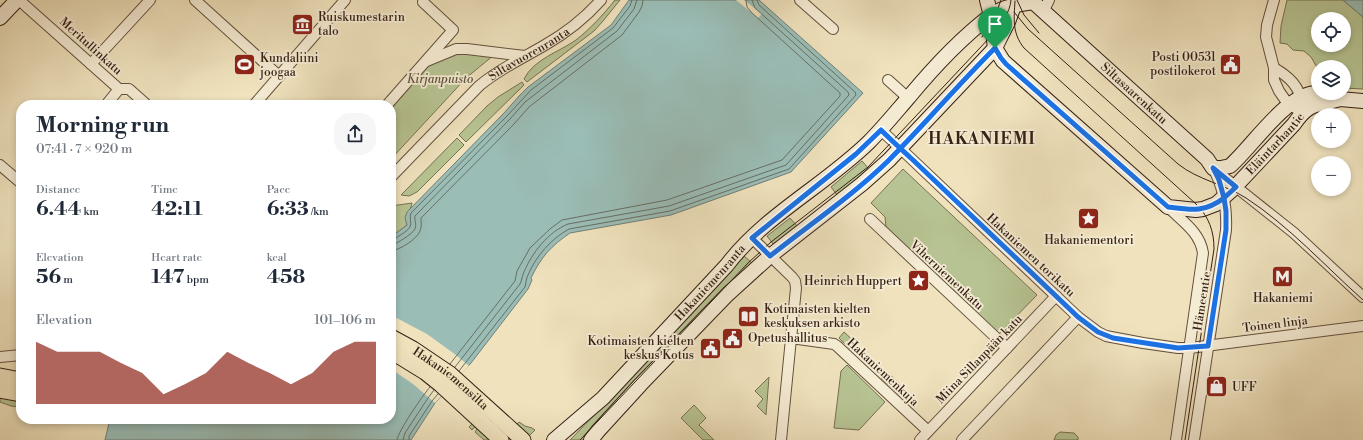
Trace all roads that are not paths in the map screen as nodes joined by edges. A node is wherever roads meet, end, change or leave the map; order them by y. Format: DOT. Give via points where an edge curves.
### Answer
graph roads {
  1 [pos="18,0"];
  2 [pos="150,0"];
  3 [pos="195,0"];
  4 [pos="345,0"];
  5 [pos="601,0"];
  6 [pos="800,0"];
  7 [pos="987,0"];
  8 [pos="1274,0"];
  9 [pos="423,2"];
  10 [pos="1040,2"];
  11 [pos="1015,3"];
  12 [pos="991,16"];
  13 [pos="0,18"];
  14 [pos="833,29"];
  15 [pos="995,48"];
  16 [pos="525,56"];
  17 [pos="423,63"];
  18 [pos="91,64"];
  19 [pos="1274,68"];
  20 [pos="279,76"];
  21 [pos="888,80"];
  22 [pos="119,90"];
  23 [pos="1311,93"];
  24 [pos="1301,96"];
  25 [pos="908,98"];
  26 [pos="110,100"];
  27 [pos="141,100"];
  28 [pos="258,100"];
  29 [pos="391,100"];
  30 [pos="1335,100"];
  31 [pos="1351,100"];
  32 [pos="1363,101"];
  33 [pos="1288,104"];
  34 [pos="1302,112"];
  35 [pos="881,130"];
  36 [pos="900,148"];
  37 [pos="0,165"];
  38 [pos="1213,168"];
  39 [pos="396,172"];
  40 [pos="16,179"];
  41 [pos="1236,187"];
  42 [pos="1224,198"];
  43 [pos="1168,207"];
  44 [pos="870,219"];
  45 [pos="752,238"];
  46 [pos="770,256"];
  47 [pos="1056,296"];
  48 [pos="1363,297"];
  49 [pos="1078,317"];
  50 [pos="1363,326"];
  51 [pos="791,338"];
  52 [pos="396,340"];
  53 [pos="1208,346"];
  54 [pos="1007,348"];
  55 [pos="1190,348"];
  56 [pos="396,354"];
  57 [pos="16,355"];
  58 [pos="0,356"];
  59 [pos="0,376"];
  60 [pos="16,379"];
  61 [pos="0,390"];
  62 [pos="16,393"];
  63 [pos="928,431"];
  64 [pos="501,434"];
  65 [pos="523,440"];
  66 [pos="554,440"];
  67 [pos="591,440"];
  68 [pos="781,440"];
  69 [pos="920,440"];
  70 [pos="962,440"];
  71 [pos="1176,440"];
  72 [pos="1194,440"];
  1 -- 13 [label="main road"];
  1 -- 18 [label="street, Meritullinkatu"];
  2 -- 18 [label="street"];
  3 -- 20 [label="street"];
  4 -- 20 [label="street"];
  5 -- 16 [label="street, Siltavuorenranta" via="569,29"];
  6 -- 14 [label="street"];
  7 -- 12 [label="main road"];
  8 -- 19 [label="street" via="1266,25 1266,37"];
  9 -- 17 [label="street" via="453,30"];
  10 -- 11 [label="main road, Hakaniemenranta"];
  10 -- 38 [label="main road, Siltasaarenkatu"];
  11 -- 12 [label="main road, Hakaniemenranta"];
  11 -- 15 [label="main road, Hakaniemenranta"];
  12 -- 15 [label="main road"];
  12 -- 25 [label="main road, Hakaniemenranta" via="956,46"];
  15 -- 36 [label="main road, Hakaniemenranta"];
  15 -- 43 [label="main road" via="1006,64"];
  16 -- 17 [label="street" via="456,49"];
  16 -- 39 [label="street, Siltavuorenranta" via="479,86"];
  17 -- 29 [label="street"];
  18 -- 22 [label="street, Meritullinkatu"];
  19 -- 24 [label="street" via="1293,82"];
  19 -- 33 [label="street" via="1274,80"];
  20 -- 28 [label="street"];
  21 -- 25 [label="street"];
  22 -- 26 [label="street"];
  22 -- 27 [label="street, Meritullinkatu" via="129,89"];
  23 -- 24 [label="main road, Eläintarhantie"];
  24 -- 33 [label="main road, Eläintarhantie"];
  24 -- 34 [label="street"];
  25 -- 35 [label="main road, Hakaniemenranta"];
  30 -- 34 [label="main road, Eläintarhantie" via="1316,104"];
  31 -- 32 [label="main road, Eläintarhantie"];
  33 -- 34 [label="street"];
  33 -- 38 [label="main road, Eläintarhantie" via="1230,166"];
  34 -- 41 [label="main road, Eläintarhantie"];
  35 -- 36 [label="street, Hakaniemen torikatu"];
  35 -- 45 [label="main road, Hakaniemenranta" via="861,150"];
  36 -- 46 [label="main road, Hakaniemenranta" via="862,184"];
  36 -- 47 [label="street, Hakaniemen torikatu"];
  37 -- 40 [label="street"];
  38 -- 41 [label="street, Siltasaarenkatu"];
  38 -- 42 [label="street, Hämeentie"];
  41 -- 42 [label="main road"];
  41 -- 48 [label="street, Siltasaarenkatu" via="1294,233"];
  42 -- 43 [label="main road" via="1202,210"];
  42 -- 53 [label="street, Hämeentie" via="1226,230"];
  43 -- 55 [label="street, Hämeentie" via="1194,231 1202,246 1203,259"];
  44 -- 54 [label="street, Viherniemenkatu"];
  45 -- 46 [label="street"];
  45 -- 66 [label="main road, Hakaniemenranta" via="603,398"];
  46 -- 51 [label="street" via="795,281"];
  46 -- 67 [label="main road, Hakaniemenranta" via="728,294"];
  47 -- 49 [label="street, Hakaniemen torikatu"];
  47 -- 54 [label="street, Miina Sillanpään katu"];
  49 -- 55 [label="street, Hakaniemen torikatu" via="1106,336"];
  49 -- 70 [label="street"];
  50 -- 53 [label="street, Toinen linja"];
  51 -- 63 [label="street, Hakaniemenkuja" via="837,346"];
  51 -- 68 [label="street"];
  52 -- 64 [label="main road, Hakaniemensilta" via="450,374"];
  53 -- 55 [label="street, Toinen linja"];
  53 -- 72 [label="street, Hämeentie"];
  54 -- 63 [label="street, Miina Sillanpään katu"];
  55 -- 71 [label="street, Hämeentie"];
  56 -- 64 [label="main road, Hakaniemensilta" via="425,372"];
  57 -- 58 [label="street"];
  59 -- 60 [label="main road"];
  61 -- 62 [label="main road"];
  63 -- 69 [label="street, Miina Sillanpään katu"];
  64 -- 65 [label="main road"];
}
